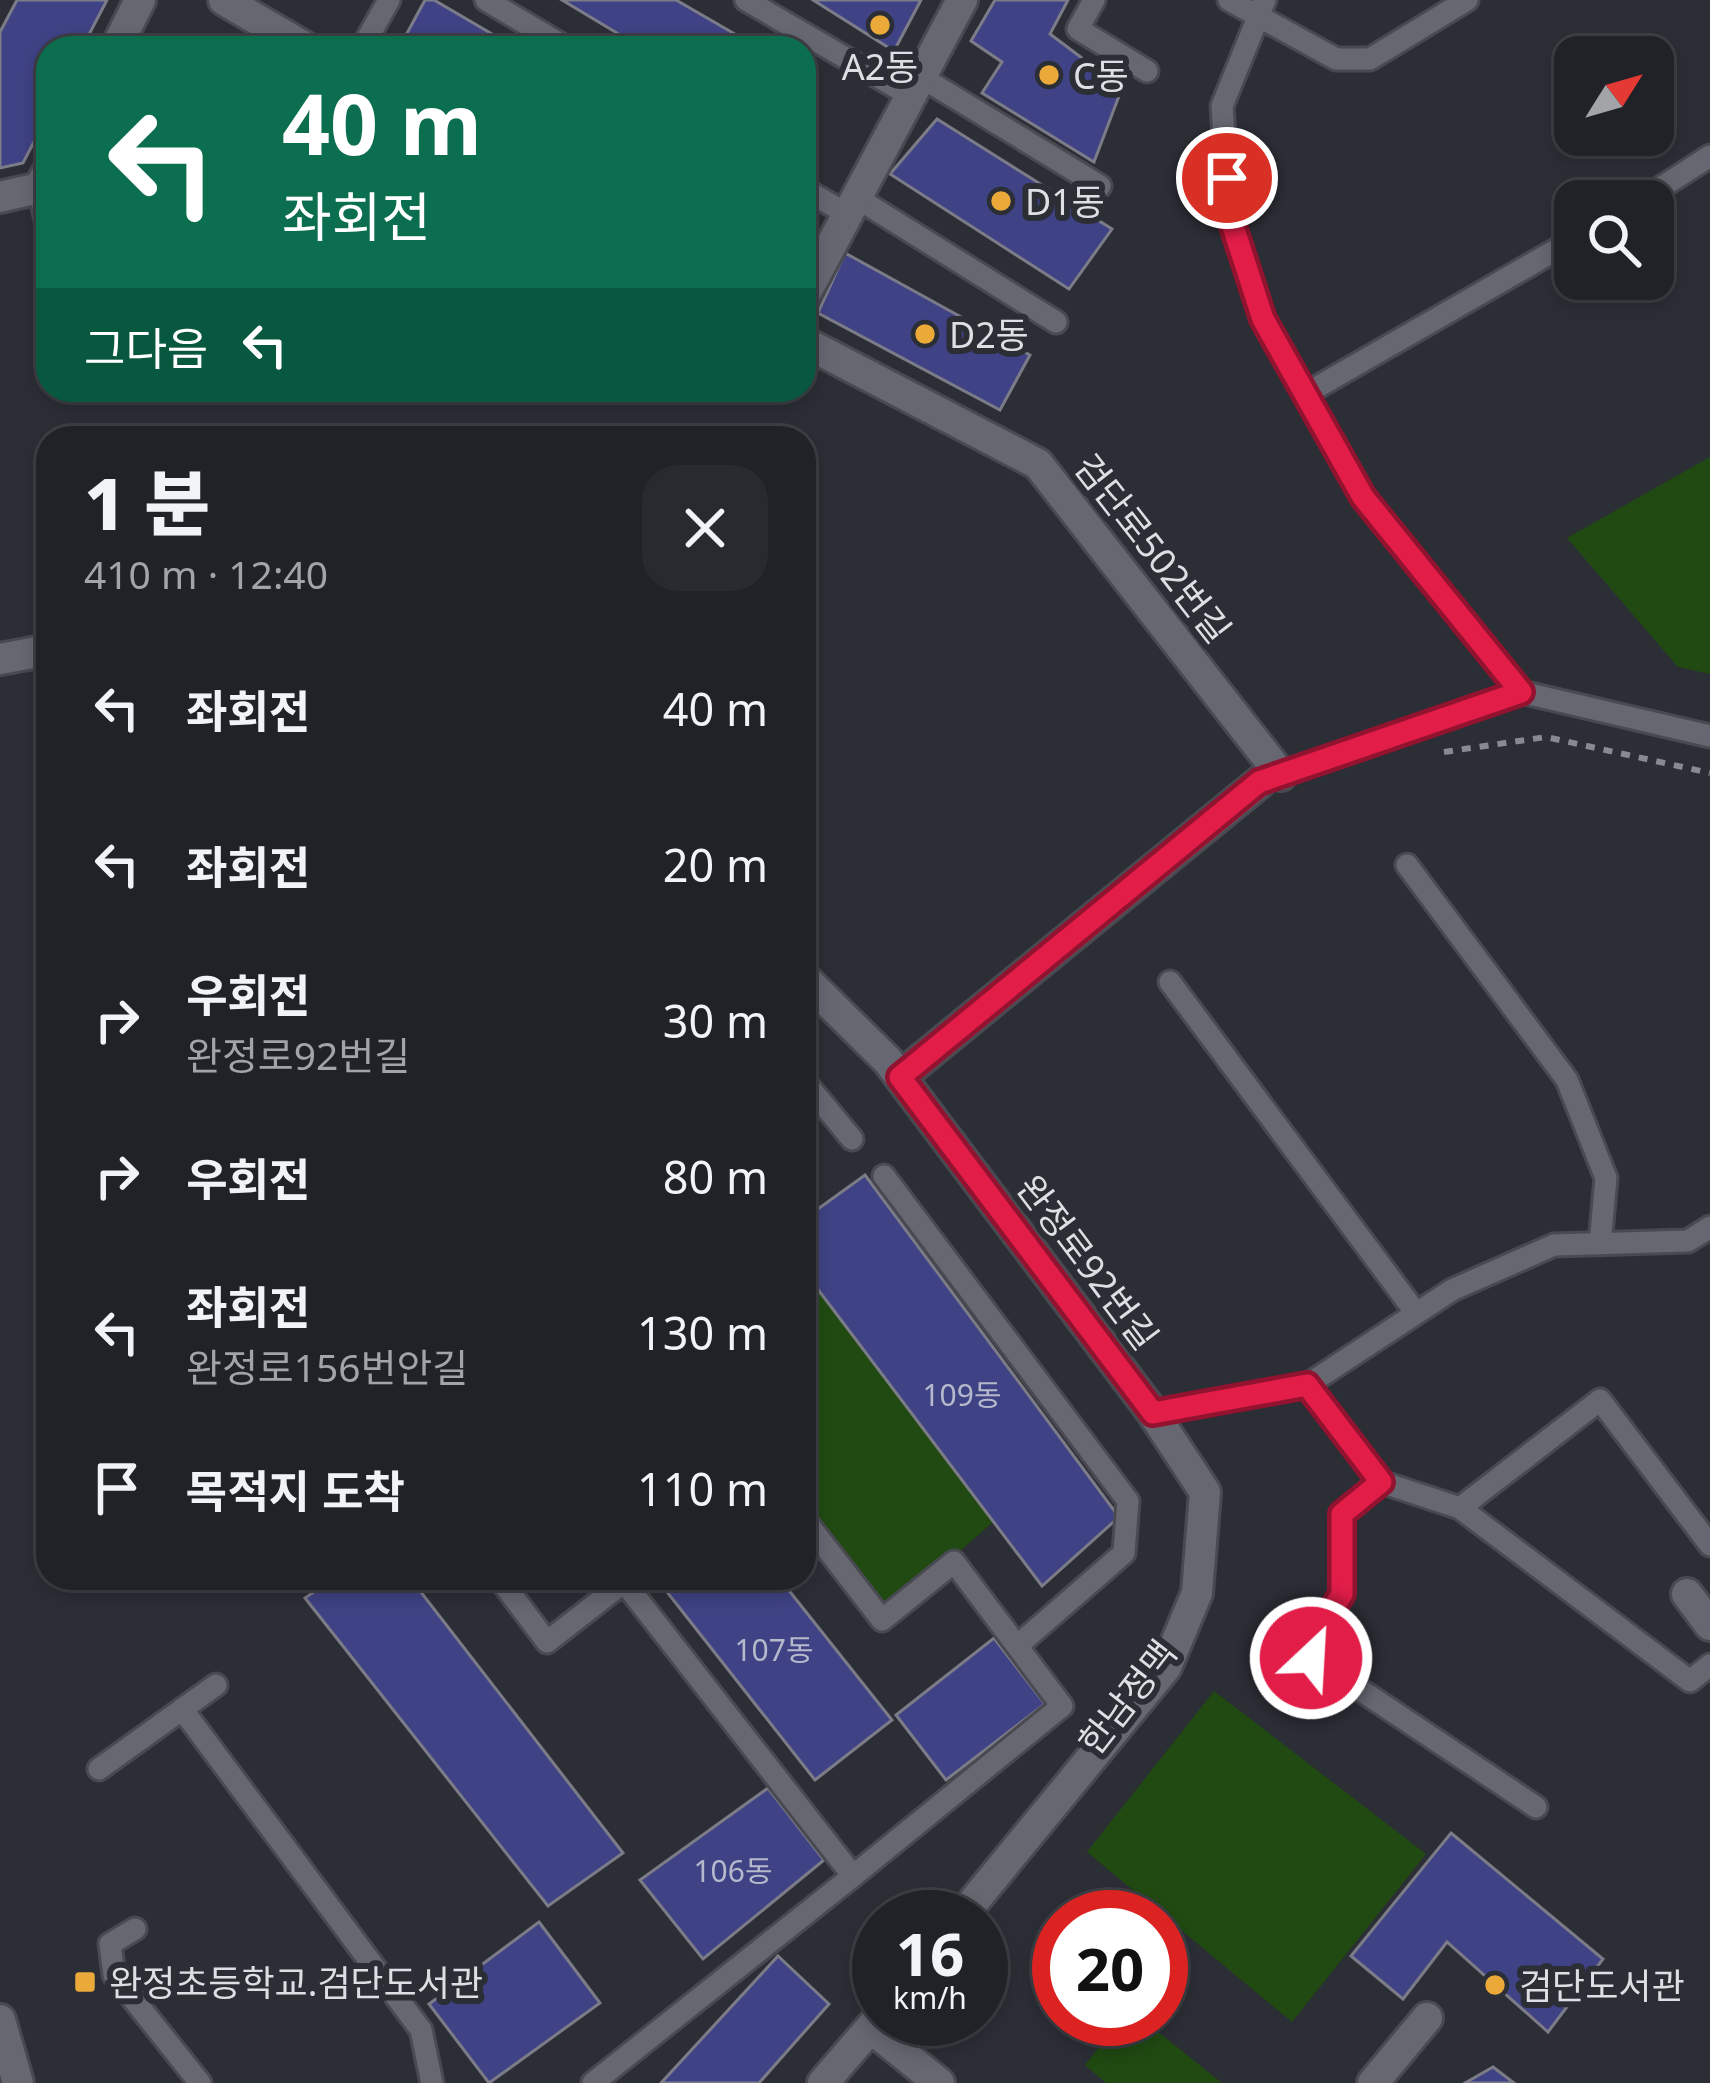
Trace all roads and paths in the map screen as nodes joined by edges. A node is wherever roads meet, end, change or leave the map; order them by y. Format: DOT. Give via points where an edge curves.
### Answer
graph roads {
  1 [pos="140,0"];
  2 [pos="224,0"];
  3 [pos="389,0"];
  4 [pos="486,0"];
  5 [pos="746,0"];
  6 [pos="962,0"];
  7 [pos="1094,0"];
  8 [pos="1229,0"];
  9 [pos="1467,0"];
  10 [pos="1260,8"];
  11 [pos="122,36"];
  12 [pos="286,36"];
  13 [pos="369,36"];
  14 [pos="547,36"];
  15 [pos="1147,71"];
  16 [pos="916,86"];
  17 [pos="1710,156"];
  18 [pos="1673,180"];
  19 [pos="36,183"];
  20 [pos="1100,186"];
  21 [pos="816,193"];
  22 [pos="0,197"];
  23 [pos="852,206"];
  24 [pos="1554,250"];
  25 [pos="816,274"];
  26 [pos="1056,322"];
  27 [pos="816,348"];
  28 [pos="1307,393"];
  29 [pos="36,652"];
  30 [pos="0,659"];
  31 [pos="1521,692"];
  32 [pos="1710,736"];
  33 [pos="1425,754"];
  34 [pos="1710,773"];
  35 [pos="1270,779"];
  36 [pos="1407,865"];
  37 [pos="1170,982"];
  38 [pos="816,990"];
  39 [pos="900,1077"];
  40 [pos="816,1096"];
  41 [pos="852,1139"];
  42 [pos="884,1176"];
  43 [pos="1710,1227"];
  44 [pos="1600,1244"];
  45 [pos="1416,1313"];
  46 [pos="1307,1385"];
  47 [pos="1153,1413"];
  48 [pos="1381,1482"];
  49 [pos="1460,1508"];
  50 [pos="816,1535"];
  51 [pos="1710,1545"];
  52 [pos="508,1590"];
  53 [pos="614,1590"];
  54 [pos="630,1590"];
  55 [pos="1687,1594"];
  56 [pos="1710,1625"];
  57 [pos="1017,1646"];
  58 [pos="1710,1665"];
  59 [pos="216,1685"];
  60 [pos="182,1709"];
  61 [pos="99,1768"];
  62 [pos="1536,1807"];
  63 [pos="853,1876"];
  64 [pos="983,1890"];
  65 [pos="135,1929"];
  66 [pos="1426,2018"];
  67 [pos="0,2020"];
  68 [pos="855,2046"];
  69 [pos="900,2046"];
  70 [pos="591,2082"];
  71 [pos="18,2083"];
  72 [pos="200,2083"];
  73 [pos="432,2083"];
  74 [pos="823,2083"];
  75 [pos="939,2083"];
  76 [pos="1373,2083"];
  1 -- 11 [label="street"];
  2 -- 12 [label="street"];
  3 -- 13 [label="lane"];
  4 -- 14 [label="lane"];
  5 -- 16 [label="lane"];
  6 -- 16 [label="street"];
  7 -- 15 [label="lane" via="1078,29"];
  8 -- 10 [label="lane"];
  9 -- 10 [label="lane" via="1370,59 1336,59"];
  10 -- 28 [label="lane" via="1222,106 1229,214 1263,319"];
  16 -- 20 [label="lane"];
  16 -- 23 [label="street"];
  17 -- 18 [label="lane"];
  19 -- 22 [label="street"];
  21 -- 23 [label="lane"];
  23 -- 25 [label="street"];
  23 -- 26 [label="lane"];
  24 -- 28 [label="lane"];
  27 -- 35 [label="street, 검단로502번길" via="1038,464"];
  28 -- 31 [label="lane" via="1363,497"];
  29 -- 30 [label="street"];
  31 -- 32 [label="lane"];
  31 -- 35 [label="lane"];
  33 -- 34 [label="path" via="1546,737"];
  35 -- 39 [label="street"];
  36 -- 44 [label="lane" via="1567,1080 1606,1178"];
  37 -- 45 [label="lane"];
  38 -- 39 [label="street, 완정로92번길"];
  39 -- 47 [label="street, 완정로92번길"];
  40 -- 41 [label="lane"];
  42 -- 57 [label="lane" via="1128,1501 1124,1552"];
  43 -- 44 [label="lane" via="1688,1241"];
  44 -- 45 [label="lane" via="1554,1245"];
  45 -- 46 [label="lane"];
  46 -- 47 [label="lane"];
  46 -- 48 [label="lane"];
  47 -- 64 [label="street, 완정로92번길" via="1205,1492 1197,1593 1166,1667"];
  48 -- 49 [label="lane"];
  48 -- 62 [label="lane" via="1342,1514 1342,1594 1311,1658"];
  49 -- 51 [label="lane" via="1600,1400"];
  49 -- 58 [label="lane" via="1690,1682"];
  50 -- 57 [label="lane" via="882,1620 954,1562"];
  52 -- 53 [label="lane" via="547,1642"];
  54 -- 63 [label="lane"];
  55 -- 56 [label="street"];
  57 -- 63 [label="lane" via="1062,1706"];
  59 -- 60 [label="lane"];
  60 -- 61 [label="lane"];
  60 -- 73 [label="lane" via="421,2030"];
  63 -- 70 [label="lane"];
  65 -- 72 [label="lane" via="110,1944 113,1975"];
  66 -- 76 [label="street"];
  67 -- 71 [label="street"];
  68 -- 74 [label="street"];
  69 -- 75 [label="street"];
}
